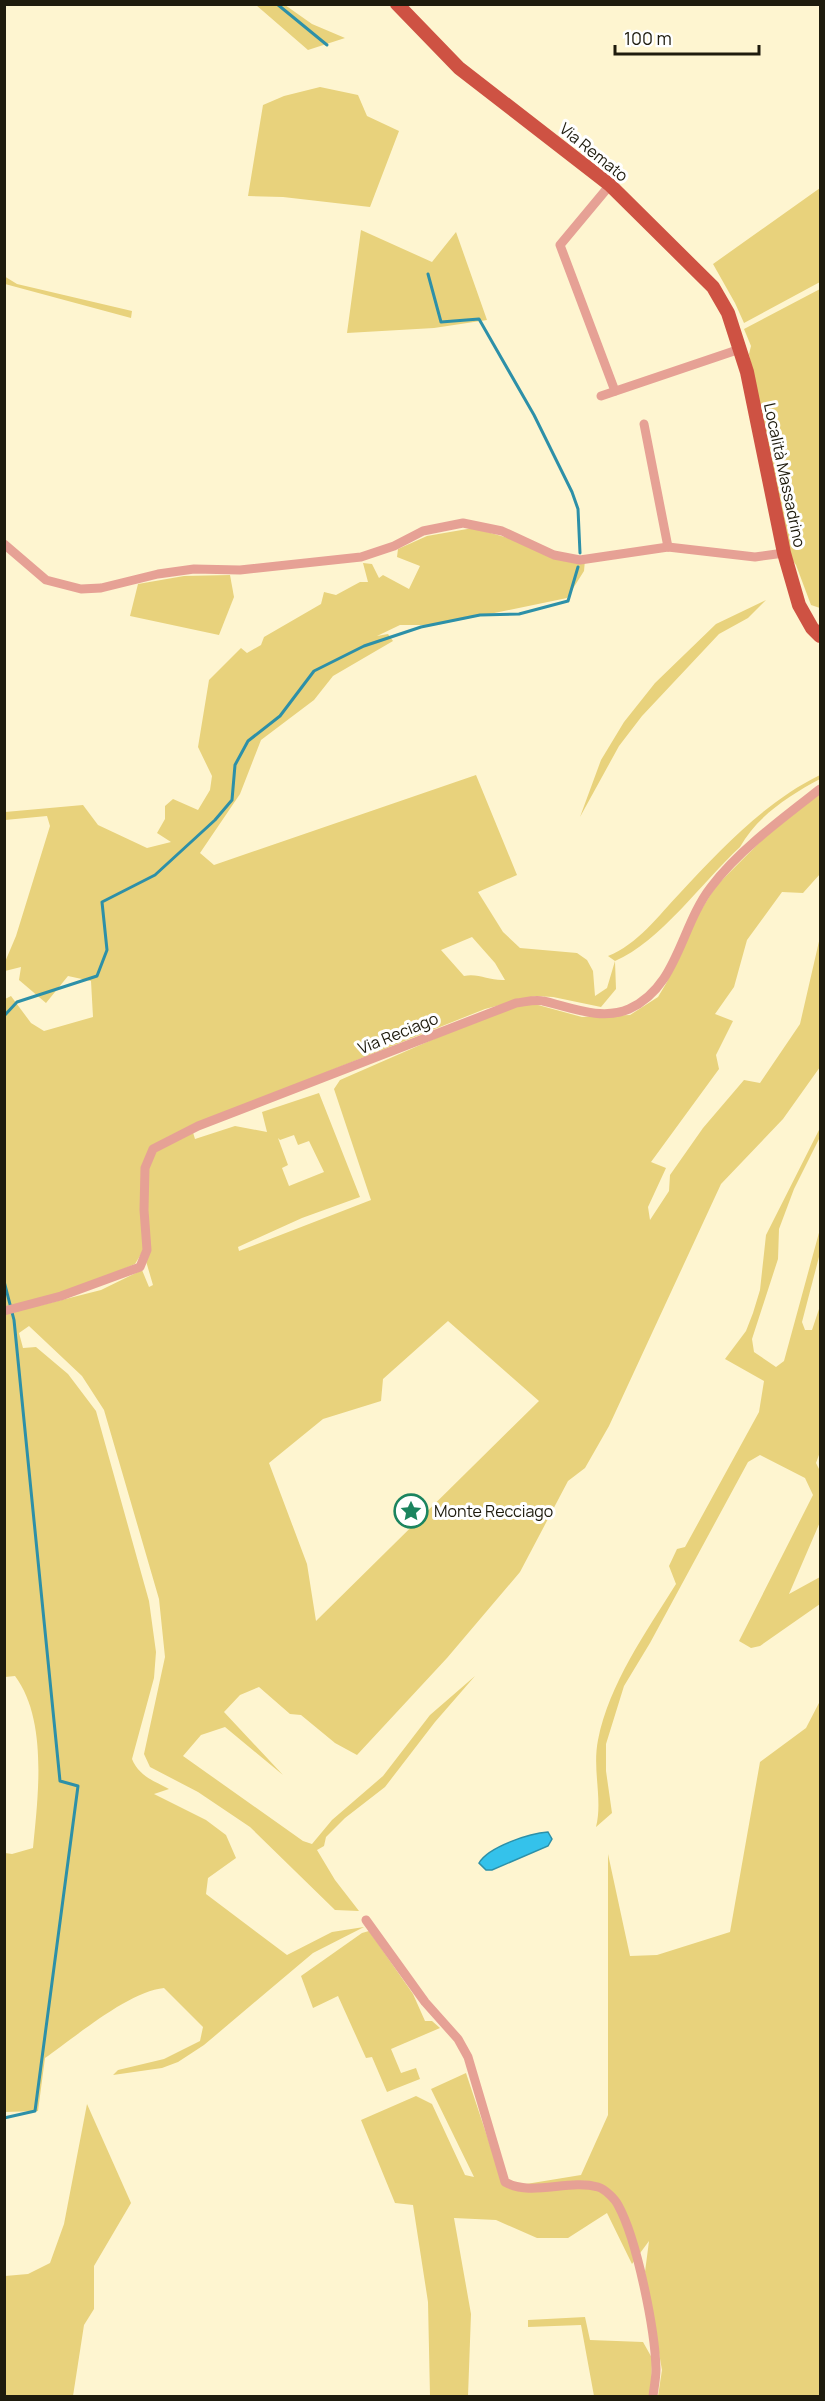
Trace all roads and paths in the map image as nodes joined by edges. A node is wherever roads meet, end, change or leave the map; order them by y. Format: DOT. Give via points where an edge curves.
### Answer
graph roads {
  1 [pos="397,4"];
  2 [pos="610,185"];
  3 [pos="740,349"];
  4 [pos="615,391"];
  5 [pos="601,396"];
  6 [pos="644,424"];
  7 [pos="4,544"];
  8 [pos="668,547"];
  9 [pos="784,553"];
  10 [pos="820,636"];
  11 [pos="820,789"];
  12 [pos="10,1309"];
  13 [pos="366,1920"];
  14 [pos="653,2397"];
  1 -- 2 [label="main road, Via Remato" via="459,68"];
  2 -- 3 [label="main road, Via Remato" via="713,287 728,313"];
  2 -- 4 [label="street" via="560,244"];
  3 -- 4 [label="street"];
  3 -- 9 [label="main road, Località Massadrino"];
  4 -- 5 [label="street"];
  6 -- 8 [label="street"];
  7 -- 8 [label="street" via="46,580 81,589 194,569 240,570 361,557 386,550 423,531 463,524 502,531 537,549 580,560"];
  8 -- 9 [label="street" via="755,557"];
  9 -- 10 [label="main road, Località Massadrino" via="799,605"];
  11 -- 12 [label="street, Via Reciago" via="770,828 711,887 686,931 665,981 652,995 628,1010 614,1012 579,1012 541,1000 516,1003 198,1126 153,1149 145,1168 147,1250 140,1267 114,1279"];
  13 -- 14 [label="street" via="468,2057 505,2182 516,2188 579,2183 602,2188 618,2203 631,2241 653,2338"];
}
